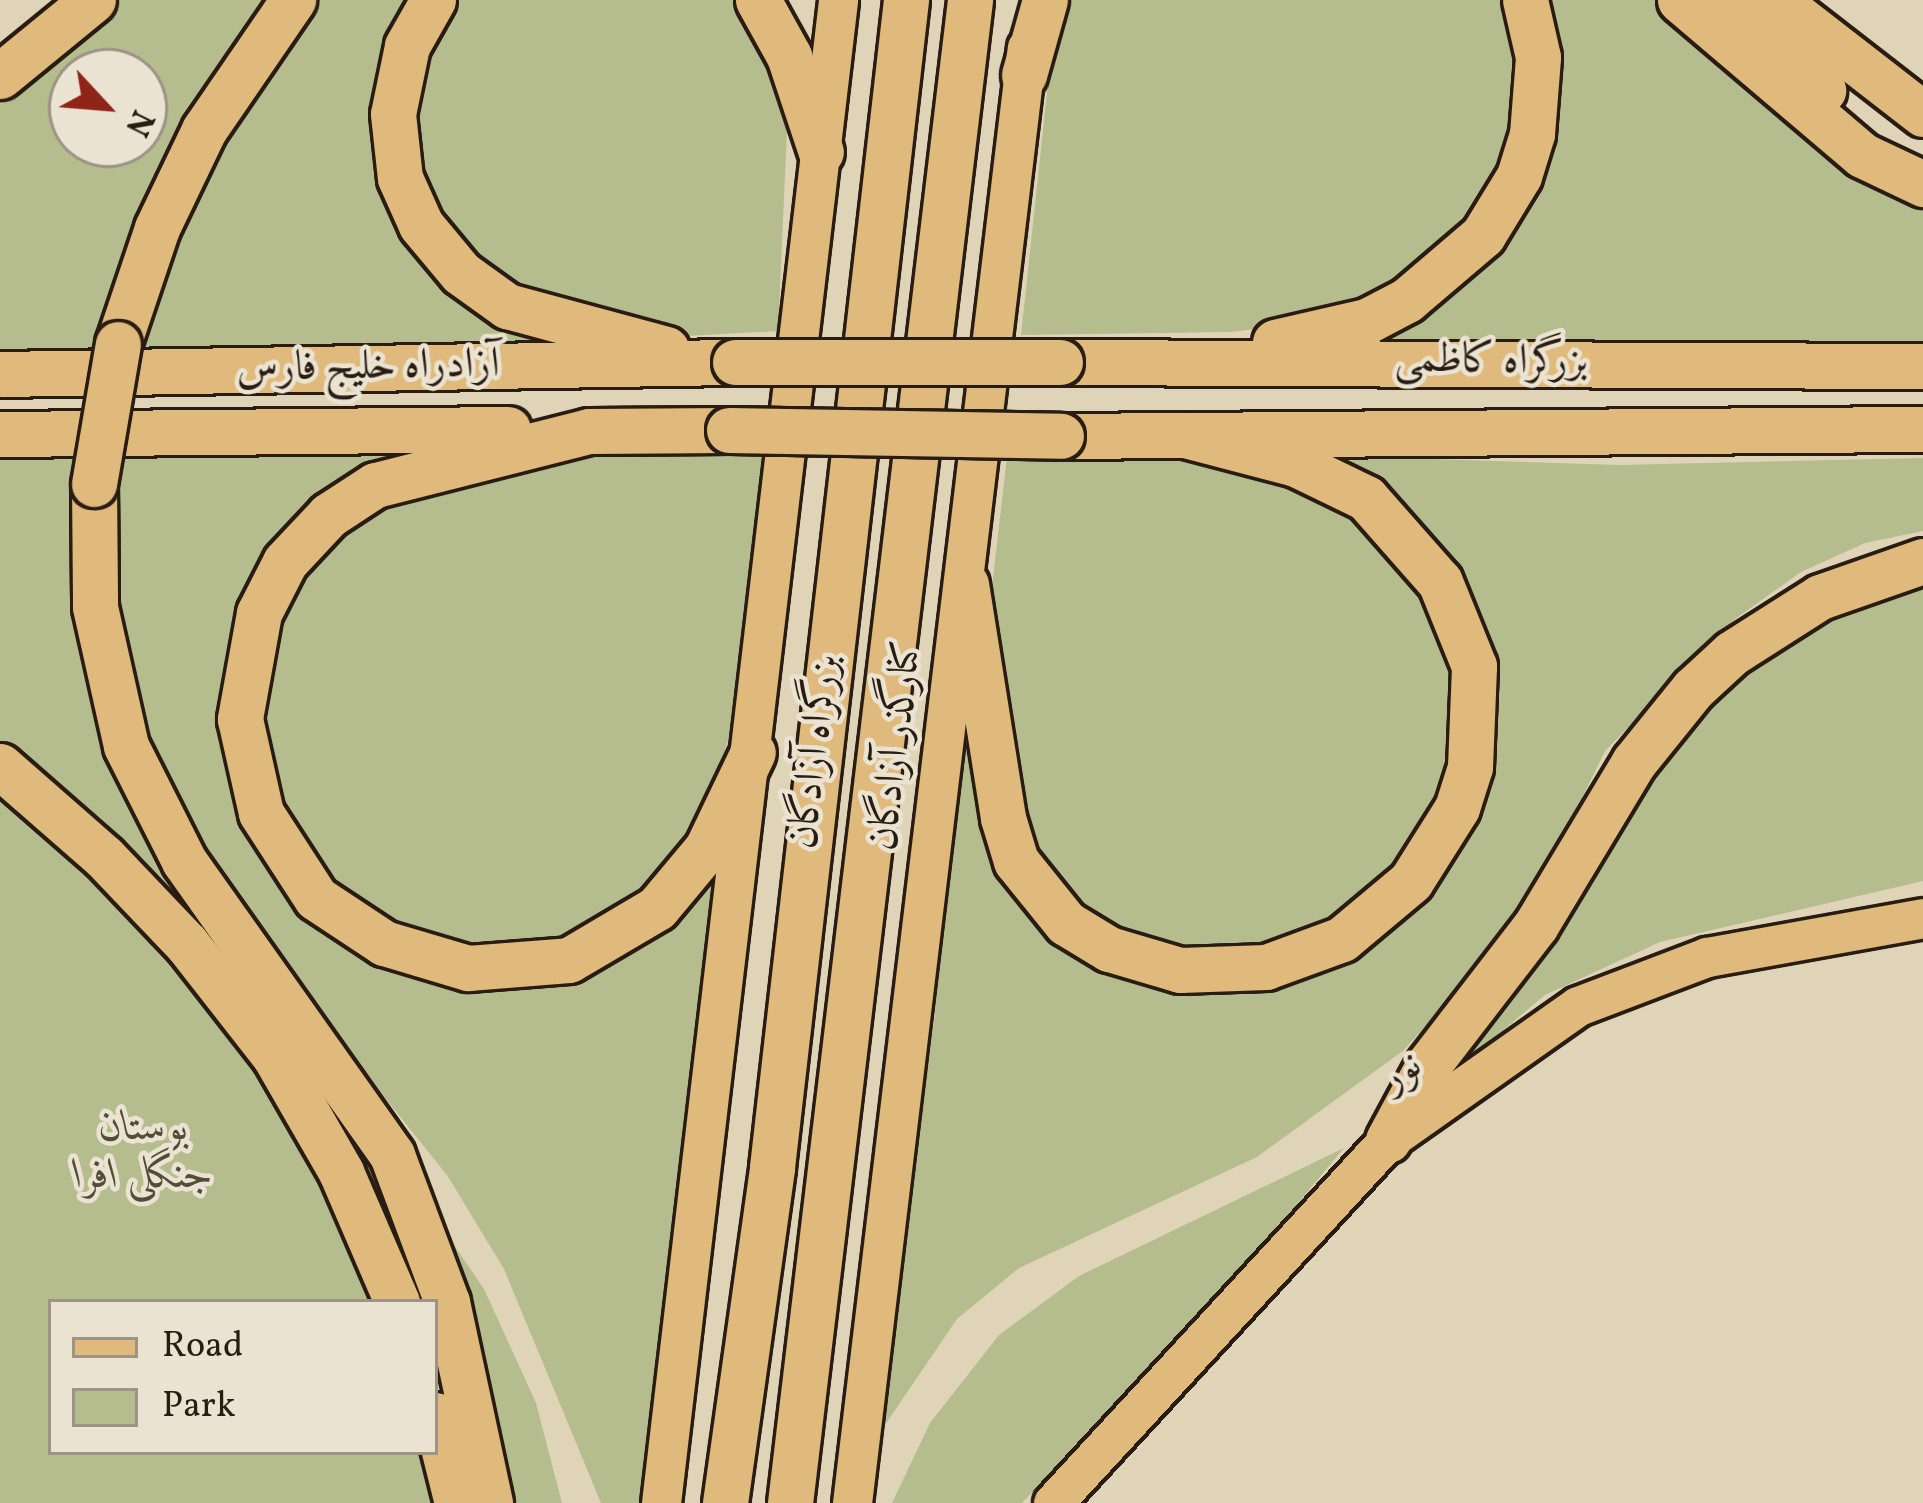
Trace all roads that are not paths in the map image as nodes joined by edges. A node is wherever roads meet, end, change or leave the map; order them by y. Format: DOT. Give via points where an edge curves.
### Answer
graph roads {
  1 [pos="93,0"];
  2 [pos="293,0"];
  3 [pos="433,0"];
  4 [pos="758,0"];
  5 [pos="838,0"];
  6 [pos="906,0"];
  7 [pos="970,0"];
  8 [pos="1032,0"];
  9 [pos="1045,0"];
  10 [pos="1525,0"];
  11 [pos="1680,0"];
  12 [pos="1734,0"];
  13 [pos="1776,0"];
  14 [pos="1024,75"];
  15 [pos="0,76"];
  16 [pos="1923,114"];
  17 [pos="821,152"];
  18 [pos="1923,171"];
  19 [pos="1923,184"];
  20 [pos="1197,360"];
  21 [pos="722,361"];
  22 [pos="1923,366"];
  23 [pos="0,374"];
  24 [pos="1923,429"];
  25 [pos="589,431"];
  26 [pos="0,434"];
  27 [pos="1189,436"];
  28 [pos="1923,561"];
  29 [pos="966,584"];
  30 [pos="753,752"];
  31 [pos="0,766"];
  32 [pos="1923,918"];
  33 [pos="1388,1140"];
  34 [pos="397,1299"];
  35 [pos="438,1427"];
  36 [pos="457,1503"];
  37 [pos="490,1503"];
  38 [pos="661,1503"];
  39 [pos="725,1503"];
  40 [pos="790,1503"];
  41 [pos="853,1503"];
  42 [pos="1053,1503"];
  1 -- 15 [label="highway"];
  2 -- 37 [label="highway, bridge" via="196,146 157,228 118,344 94,484 95,607 126,746 184,861 392,1155 447,1302"];
  3 -- 21 [label="highway" via="407,46 393,114 400,178 437,249 507,306"];
  4 -- 17 [label="highway" via="789,56"];
  5 -- 17 [label="main road"];
  6 -- 39 [label="highway, بزرگراه آزادگان" via="772,1167"];
  7 -- 40 [label="highway, بزرگراه آزادگان"];
  8 -- 14 [label="main road, کنارگذر آزادگان"];
  9 -- 14 [label="highway"];
  10 -- 20 [label="highway" via="1538,57 1532,134 1500,210 1460,260 1366,321"];
  11 -- 19 [label="highway" via="1862,155"];
  12 -- 18 [label="highway" via="1799,70"];
  13 -- 16 [label="highway"];
  14 -- 29 [label="main road, کنارگذر آزادگان"];
  17 -- 30 [label="main road"];
  20 -- 21 [label="highway, بزرگراه کاظمی, bridge"];
  20 -- 22 [label="highway, بزرگراه کاظمی"];
  21 -- 23 [label="highway, آزادراه خلیج فارس"];
  24 -- 27 [label="highway, بزرگراه کاظمی"];
  25 -- 26 [label="highway, آزادراه خلیج فارس"];
  25 -- 27 [label="highway, بزرگراه کاظمی, bridge"];
  25 -- 30 [label="highway" via="375,485 329,514 285,562 244,667 240,719 261,813 316,898 353,925 422,958 521,968 599,946 657,908 706,848"];
  27 -- 29 [label="highway" via="1296,464 1366,498 1440,581 1474,665 1470,767 1456,808 1411,881 1342,939 1267,967 1180,970 1108,949 1066,923 1016,861 1003,818"];
  28 -- 33 [label="highway" via="1820,597 1693,688 1634,762 1536,925 1429,1064"];
  29 -- 41 [label="main road, کنارگذر آزادگان"];
  30 -- 38 [label="main road"];
  31 -- 34 [label="highway" via="104,856 275,1057 341,1172"];
  32 -- 33 [label="main road, نور" via="1707,957 1578,1006"];
  33 -- 42 [label="main road, نور"];
  35 -- 36 [label="highway"];
}
